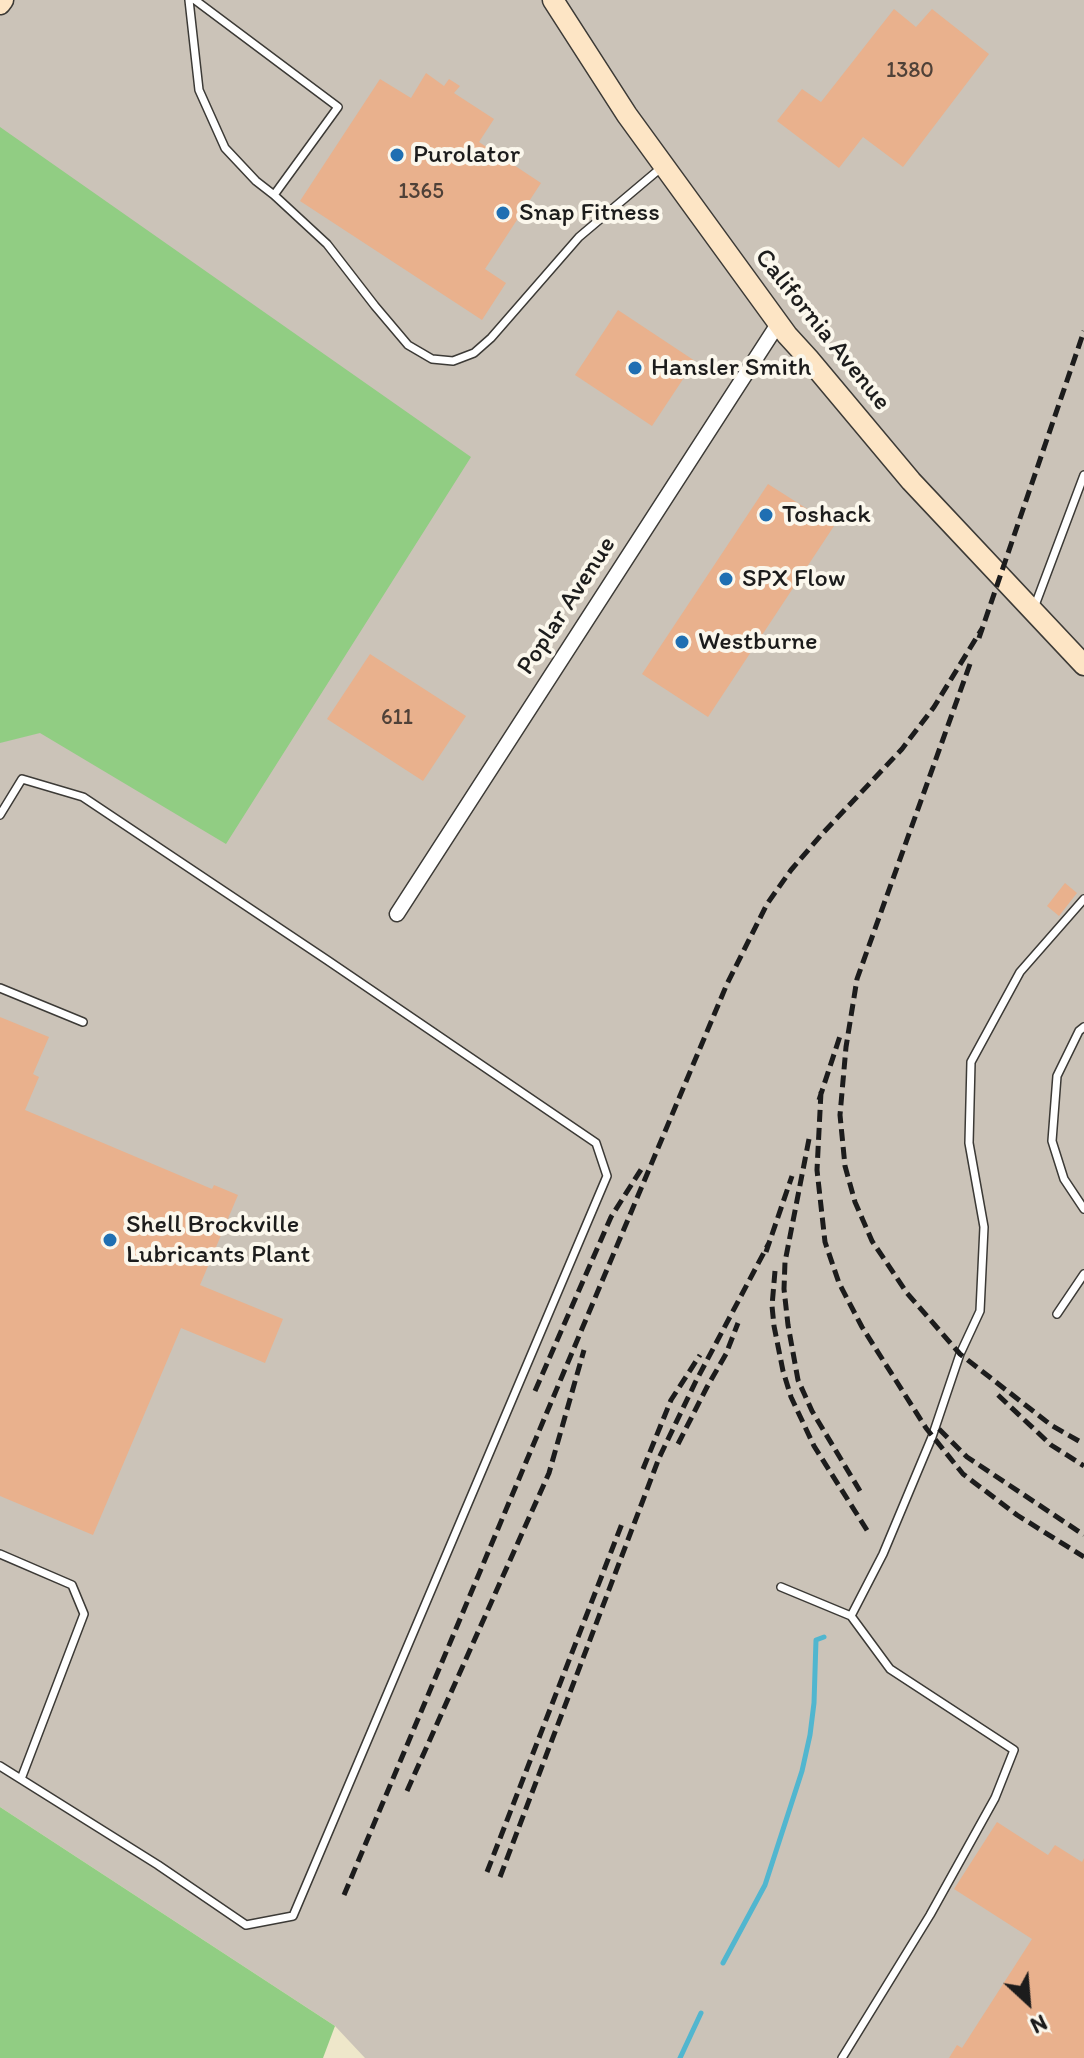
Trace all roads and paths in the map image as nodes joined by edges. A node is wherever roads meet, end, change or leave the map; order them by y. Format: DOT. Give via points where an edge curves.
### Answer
graph roads {
  1 [pos="189,0"];
  2 [pos="195,0"];
  3 [pos="553,0"];
  4 [pos="664,165"];
  5 [pos="274,195"];
  6 [pos="778,324"];
  7 [pos="1084,475"];
  8 [pos="1033,610"];
  9 [pos="1084,665"];
  10 [pos="0,815"];
  11 [pos="1084,899"];
  12 [pos="397,914"];
  13 [pos="0,988"];
  14 [pos="83,1022"];
  15 [pos="1084,1027"];
  16 [pos="1084,1209"];
  17 [pos="1084,1274"];
  18 [pos="1057,1314"];
  19 [pos="0,1554"];
  20 [pos="781,1587"];
  21 [pos="851,1616"];
  22 [pos="0,1766"];
  23 [pos="21,1779"];
  24 [pos="842,2058"];
  1 -- 5 [label="lane" via="199,90 225,148"];
  2 -- 5 [label="lane" via="338,107"];
  3 -- 4 [label="street, California Avenue"];
  4 -- 5 [label="lane" via="579,237 491,338 474,353 453,361 432,359 408,345 327,244"];
  4 -- 6 [label="street, California Avenue"];
  6 -- 8 [label="street, California Avenue" via="911,481"];
  6 -- 12 [label="street, Poplar Avenue"];
  7 -- 8 [label="lane"];
  8 -- 9 [label="street, California Avenue"];
  10 -- 23 [label="lane" via="22,779 83,797 596,1143 607,1176 293,1916 246,1925"];
  11 -- 21 [label="lane" via="1020,972 971,1062 969,1143 984,1227 980,1311 883,1554"];
  13 -- 14 [label="lane"];
  15 -- 16 [label="lane" via="1057,1076 1052,1141 1064,1179"];
  17 -- 18 [label="lane"];
  19 -- 23 [label="lane" via="72,1585 84,1614"];
  20 -- 21 [label="lane"];
  21 -- 24 [label="lane" via="890,1669 1014,1750 995,1798 930,1915"];
  22 -- 23 [label="lane"];
}
